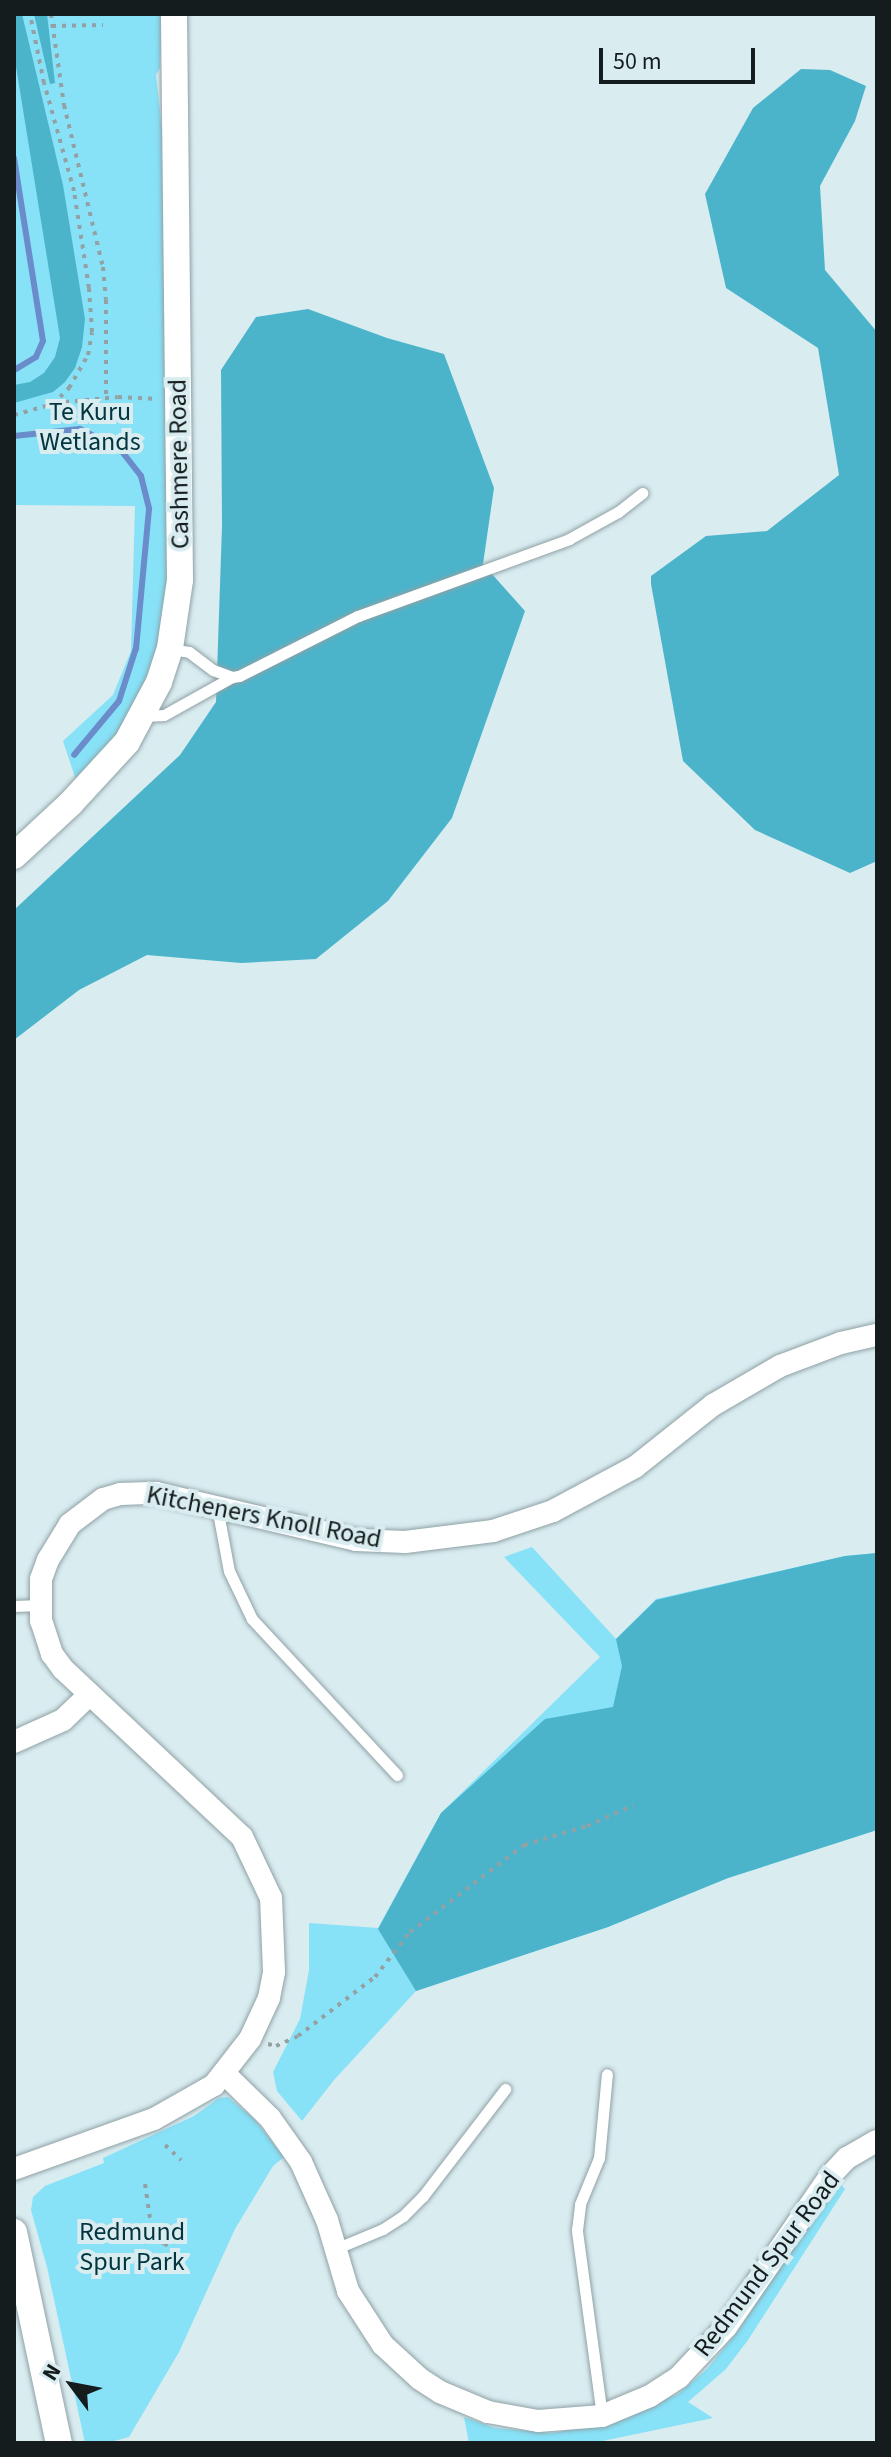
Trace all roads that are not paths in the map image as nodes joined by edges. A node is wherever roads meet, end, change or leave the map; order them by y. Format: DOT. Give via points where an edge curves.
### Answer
graph roads {
  1 [pos="174,14"];
  2 [pos="642,493"];
  3 [pos="170,648"];
  4 [pos="232,677"];
  5 [pos="143,716"];
  6 [pos="14,856"];
  7 [pos="877,1335"];
  8 [pos="217,1506"];
  9 [pos="40,1605"];
  10 [pos="14,1606"];
  11 [pos="90,1694"];
  12 [pos="14,1742"];
  13 [pos="397,1775"];
  14 [pos="225,2074"];
  15 [pos="607,2074"];
  16 [pos="505,2089"];
  17 [pos="877,2141"];
  18 [pos="14,2169"];
  19 [pos="14,2232"];
  20 [pos="334,2249"];
  21 [pos="602,2416"];
  22 [pos="59,2443"];
  1 -- 3 [label="street, Cashmere Road" via="180,580"];
  2 -- 4 [label="lane" via="569,539 358,616"];
  3 -- 4 [label="lane" via="189,652"];
  3 -- 5 [label="street, Cashmere Road"];
  4 -- 5 [label="lane" via="164,715"];
  5 -- 6 [label="street, Cashmere Road" via="108,765"];
  7 -- 8 [label="street, Kitcheners Knoll Road" via="780,1366 713,1405 635,1467 553,1511 493,1531 405,1542 356,1540"];
  8 -- 9 [label="street, Kitcheners Knoll Road" via="156,1493 103,1499 70,1524 57,1543 41,1579"];
  8 -- 13 [label="lane" via="229,1571 252,1619"];
  9 -- 10 [label="lane"];
  9 -- 11 [label="street, Kitcheners Knoll Road" via="52,1654"];
  11 -- 12 [label="street" via="63,1720"];
  11 -- 14 [label="street, Kitcheners Knoll Road" via="226,1819 264,1879 275,1922 269,1998 250,2039"];
  14 -- 18 [label="street, Kitcheners Knoll Road" via="202,2094 154,2119"];
  14 -- 20 [label="street, Redmund Spur Road" via="288,2140 315,2189"];
  15 -- 21 [label="lane" via="599,2158 580,2204 577,2230"];
  16 -- 20 [label="lane" via="403,2216"];
  17 -- 21 [label="street, Redmund Spur Road" via="847,2158 830,2176 701,2356 650,2396"];
  19 -- 22 [label="street"];
  20 -- 21 [label="street, Redmund Spur Road" via="348,2291 369,2326 401,2362 440,2392 488,2412 538,2421"];
}
